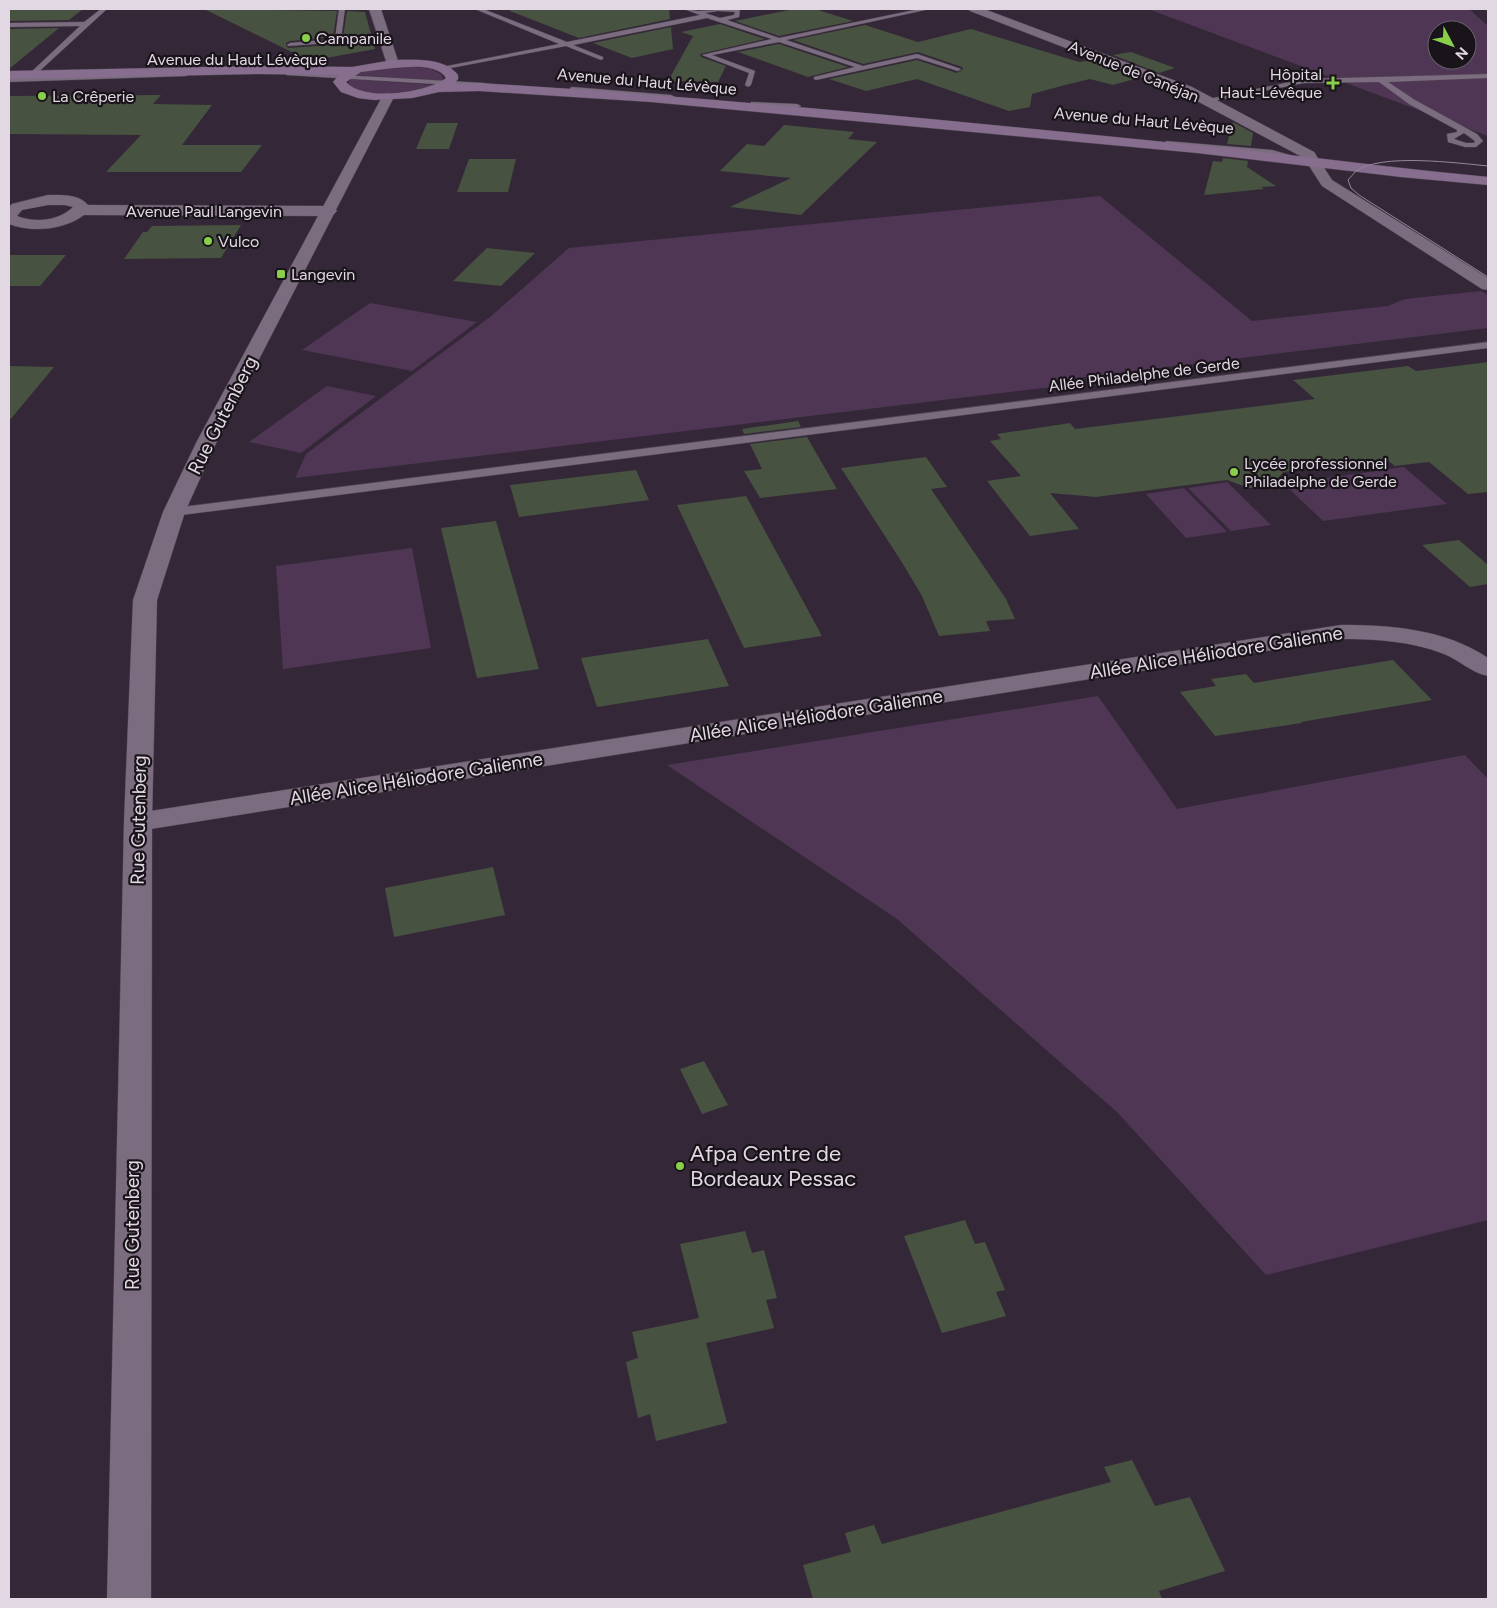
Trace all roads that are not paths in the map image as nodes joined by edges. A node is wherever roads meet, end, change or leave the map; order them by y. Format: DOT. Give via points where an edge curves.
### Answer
graph roads {
  1 [pos="104,9"];
  2 [pos="342,9"];
  3 [pos="375,9"];
  4 [pos="478,9"];
  5 [pos="688,9"];
  6 [pos="741,9"];
  7 [pos="928,9"];
  8 [pos="974,9"];
  9 [pos="697,12"];
  10 [pos="707,16"];
  11 [pos="720,20"];
  12 [pos="86,24"];
  13 [pos="9,25"];
  14 [pos="384,37"];
  15 [pos="777,40"];
  16 [pos="338,41"];
  17 [pos="290,45"];
  18 [pos="568,45"];
  19 [pos="602,58"];
  20 [pos="394,64"];
  21 [pos="861,68"];
  22 [pos="958,69"];
  23 [pos="355,71"];
  24 [pos="9,76"];
  25 [pos="30,76"];
  26 [pos="1488,76"];
  27 [pos="816,78"];
  28 [pos="1381,80"];
  29 [pos="446,81"];
  30 [pos="9,82"];
  31 [pos="342,82"];
  32 [pos="748,85"];
  33 [pos="388,97"];
  34 [pos="1208,100"];
  35 [pos="1461,130"];
  36 [pos="1310,158"];
  37 [pos="1488,176"];
  38 [pos="1488,181"];
  39 [pos="80,210"];
  40 [pos="10,211"];
  41 [pos="329,211"];
  42 [pos="1488,270"];
  43 [pos="1488,286"];
  44 [pos="1488,345"];
  45 [pos="174,512"];
  46 [pos="1488,669"];
  47 [pos="138,822"];
  48 [pos="129,1599"];
  1 -- 12 [label="lane"];
  2 -- 16 [label="lane"];
  3 -- 14 [label="street"];
  4 -- 18 [label="lane"];
  5 -- 9 [label="lane"];
  6 -- 9 [label="lane"];
  6 -- 11 [label="lane" via="737,16"];
  7 -- 15 [label="lane"];
  8 -- 34 [label="street, Avenue de Canéjan"];
  9 -- 10 [label="lane"];
  10 -- 11 [label="lane"];
  10 -- 18 [label="lane"];
  11 -- 15 [label="lane"];
  12 -- 13 [label="lane"];
  12 -- 25 [label="lane"];
  14 -- 16 [label="lane"];
  14 -- 20 [label="street"];
  15 -- 21 [label="lane"];
  15 -- 32 [label="lane" via="705,55 753,72"];
  16 -- 17 [label="lane"];
  18 -- 19 [label="lane"];
  18 -- 29 [label="lane"];
  20 -- 23 [label="main road"];
  20 -- 29 [label="main road" via="412,64"];
  21 -- 22 [label="lane" via="917,56"];
  21 -- 27 [label="lane"];
  23 -- 25 [label="main road, Avenue du Haut Lévèque"];
  23 -- 31 [label="main road"];
  24 -- 25 [label="main road, Avenue du Haut Lévèque"];
  26 -- 28 [label="lane"];
  28 -- 34 [label="lane" via="1304,81"];
  28 -- 35 [label="lane"];
  29 -- 31 [label="lane, Avenue du Haut Lévèque"];
  29 -- 33 [label="main road" via="416,94"];
  29 -- 36 [label="main road, Avenue du Haut Lévèque"];
  29 -- 36 [label="main road, Avenue du Haut Lévèque" via="461,79 624,90 1269,149"];
  30 -- 31 [label="main road, Avenue du Haut Lévèque" via="283,77"];
  31 -- 33 [label="main road" via="357,94"];
  33 -- 41 [label="street, Rue Gutenberg"];
  34 -- 36 [label="street, Avenue de Canéjan"];
  36 -- 37 [label="main road, Avenue du Haut Lévèque"];
  36 -- 38 [label="main road, Avenue du Haut Lévèque" via="1401,174"];
  36 -- 42 [label="street, Avenue de Canéjan"];
  36 -- 43 [label="street, Avenue de Canéjan" via="1327,183"];
  39 -- 40 [label="street, Avenue Paul Langevin" via="77,203 60,200 32,203"];
  39 -- 40 [label="street, Avenue Paul Langevin" via="63,220 35,224 10,219"];
  39 -- 41 [label="street, Avenue Paul Langevin"];
  41 -- 45 [label="street, Rue Gutenberg" via="207,441"];
  44 -- 45 [label="lane, Allée Philadelphe de Gerde"];
  45 -- 47 [label="street, Rue Gutenberg" via="145,600"];
  46 -- 47 [label="street, Allée Alice Héliodore Galienne" via="1478,661 1426,640 1392,633 1341,632"];
  47 -- 48 [label="street, Rue Gutenberg"];
}
